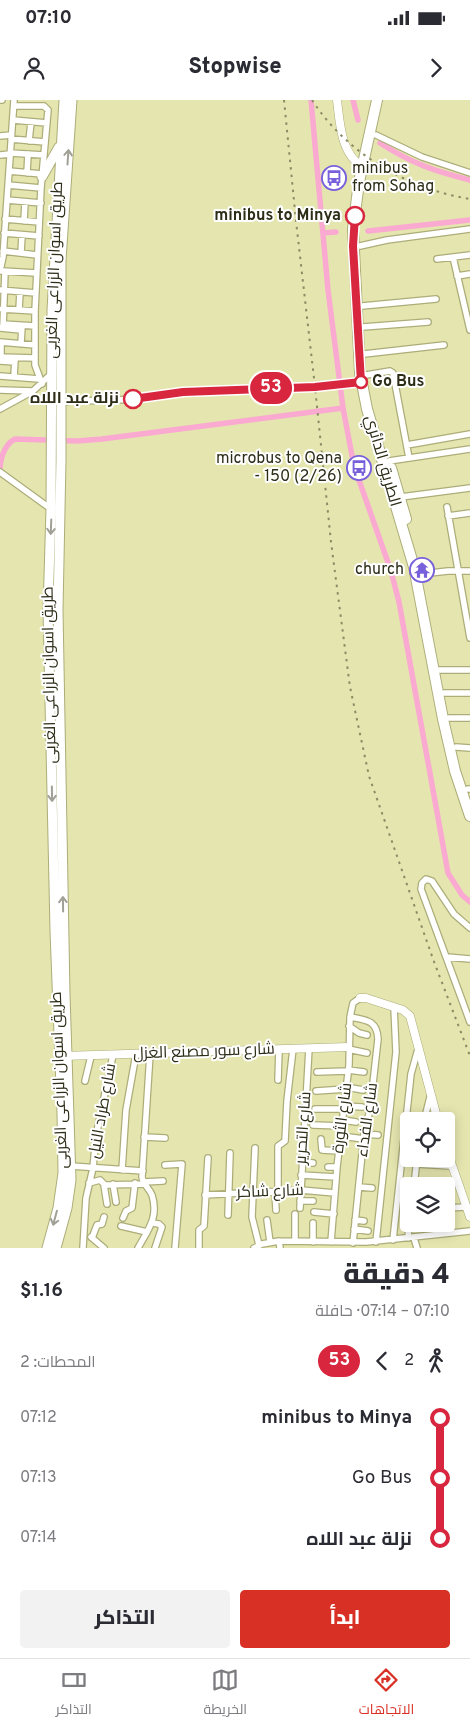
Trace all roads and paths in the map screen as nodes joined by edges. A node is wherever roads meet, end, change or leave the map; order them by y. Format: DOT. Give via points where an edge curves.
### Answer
graph roads {
  1 [pos="64,100"];
  2 [pos="72,100"];
  3 [pos="337,100"];
  4 [pos="377,100"];
  5 [pos="384,100"];
  6 [pos="14,103"];
  7 [pos="67,114"];
  8 [pos="13,120"];
  9 [pos="31,122"];
  10 [pos="47,123"];
  11 [pos="373,133"];
  12 [pos="0,136"];
  13 [pos="11,137"];
  14 [pos="30,141"];
  15 [pos="45,142"];
  16 [pos="60,145"];
  17 [pos="10,154"];
  18 [pos="28,154"];
  19 [pos="0,155"];
  20 [pos="44,155"];
  21 [pos="367,162"];
  22 [pos="9,172"];
  23 [pos="27,173"];
  24 [pos="470,173"];
  25 [pos="42,176"];
  26 [pos="0,183"];
  27 [pos="8,184"];
  28 [pos="41,188"];
  29 [pos="4,202"];
  30 [pos="25,202"];
  31 [pos="40,203"];
  32 [pos="24,221"];
  33 [pos="39,222"];
  34 [pos="3,224"];
  35 [pos="470,229"];
  36 [pos="4,233"];
  37 [pos="22,235"];
  38 [pos="38,236"];
  39 [pos="360,246"];
  40 [pos="21,253"];
  41 [pos="2,255"];
  42 [pos="37,255"];
  43 [pos="470,255"];
  44 [pos="453,257"];
  45 [pos="437,259"];
  46 [pos="2,271"];
  47 [pos="36,273"];
  48 [pos="470,274"];
  49 [pos="457,276"];
  50 [pos="2,290"];
  51 [pos="20,292"];
  52 [pos="36,293"];
  53 [pos="436,299"];
  54 [pos="463,302"];
  55 [pos="470,302"];
  56 [pos="362,306"];
  57 [pos="2,309"];
  58 [pos="19,310"];
  59 [pos="35,311"];
  60 [pos="428,322"];
  61 [pos="35,326"];
  62 [pos="2,327"];
  63 [pos="22,327"];
  64 [pos="363,327"];
  65 [pos="470,330"];
  66 [pos="1,342"];
  67 [pos="21,344"];
  68 [pos="35,345"];
  69 [pos="444,345"];
  70 [pos="364,354"];
  71 [pos="34,358"];
  72 [pos="1,360"];
  73 [pos="15,360"];
  74 [pos="50,375"];
  75 [pos="0,376"];
  76 [pos="14,377"];
  77 [pos="359,380"];
  78 [pos="40,381"];
  79 [pos="0,390"];
  80 [pos="33,391"];
  81 [pos="60,403"];
  82 [pos="0,408"];
  83 [pos="470,434"];
  84 [pos="407,445"];
  85 [pos="470,448"];
  86 [pos="409,458"];
  87 [pos="389,461"];
  88 [pos="0,472"];
  89 [pos="393,487"];
  90 [pos="470,488"];
  91 [pos="399,500"];
  92 [pos="447,507"];
  93 [pos="51,509"];
  94 [pos="470,513"];
  95 [pos="448,516"];
  96 [pos="458,571"];
  97 [pos="470,571"];
  98 [pos="421,574"];
  99 [pos="48,610"];
  100 [pos="58,610"];
  101 [pos="468,612"];
  102 [pos="470,638"];
  103 [pos="439,670"];
  104 [pos="470,670"];
  105 [pos="444,693"];
  106 [pos="470,693"];
  107 [pos="449,718"];
  108 [pos="470,718"];
  109 [pos="456,748"];
  110 [pos="470,748"];
  111 [pos="469,791"];
  112 [pos="470,816"];
  113 [pos="470,928"];
  114 [pos="60,931"];
  115 [pos="447,957"];
  116 [pos="470,959"];
  117 [pos="360,998"];
  118 [pos="394,1007"];
  119 [pos="350,1017"];
  120 [pos="470,1022"];
  121 [pos="349,1026"];
  122 [pos="367,1035"];
  123 [pos="419,1044"];
  124 [pos="309,1048"];
  125 [pos="348,1048"];
  126 [pos="279,1049"];
  127 [pos="294,1049"];
  128 [pos="366,1053"];
  129 [pos="136,1054"];
  130 [pos="150,1054"];
  131 [pos="113,1055"];
  132 [pos="63,1056"];
  133 [pos="91,1056"];
  134 [pos="348,1071"];
  135 [pos="317,1072"];
  136 [pos="364,1072"];
  137 [pos="278,1080"];
  138 [pos="85,1081"];
  139 [pos="346,1088"];
  140 [pos="316,1090"];
  141 [pos="362,1090"];
  142 [pos="431,1095"];
  143 [pos="344,1107"];
  144 [pos="362,1107"];
  145 [pos="315,1109"];
  146 [pos="426,1112"];
  147 [pos="436,1112"];
  148 [pos="356,1122"];
  149 [pos="342,1123"];
  150 [pos="313,1125"];
  151 [pos="378,1135"];
  152 [pos="341,1136"];
  153 [pos="144,1137"];
  154 [pos="364,1137"];
  155 [pos="165,1138"];
  156 [pos="321,1139"];
  157 [pos="255,1148"];
  158 [pos="339,1151"];
  159 [pos="230,1153"];
  160 [pos="208,1158"];
  161 [pos="302,1162"];
  162 [pos="313,1163"];
  163 [pos="166,1165"];
  164 [pos="71,1166"];
  165 [pos="328,1167"];
  166 [pos="337,1167"];
  167 [pos="451,1167"];
  168 [pos="93,1168"];
  169 [pos="122,1170"];
  170 [pos="143,1171"];
  171 [pos="302,1175"];
  172 [pos="336,1177"];
  173 [pos="163,1181"];
  174 [pos="90,1183"];
  175 [pos="135,1183"];
  176 [pos="144,1183"];
  177 [pos="112,1184"];
  178 [pos="104,1185"];
  179 [pos="359,1187"];
  180 [pos="372,1188"];
  181 [pos="301,1190"];
  182 [pos="276,1192"];
  183 [pos="254,1193"];
  184 [pos="335,1193"];
  185 [pos="66,1194"];
  186 [pos="229,1194"];
  187 [pos="205,1195"];
  188 [pos="300,1201"];
  189 [pos="116,1202"];
  190 [pos="314,1202"];
  191 [pos="107,1204"];
  192 [pos="466,1207"];
  193 [pos="300,1208"];
  194 [pos="455,1208"];
  195 [pos="276,1210"];
  196 [pos="314,1212"];
  197 [pos="295,1214"];
  198 [pos="334,1214"];
  199 [pos="228,1215"];
  200 [pos="104,1217"];
  201 [pos="470,1217"];
  202 [pos="123,1218"];
  203 [pos="267,1220"];
  204 [pos="355,1220"];
  205 [pos="364,1221"];
  206 [pos="152,1223"];
  207 [pos="313,1223"];
  208 [pos="121,1226"];
  209 [pos="354,1229"];
  210 [pos="368,1231"];
  211 [pos="470,1231"];
  212 [pos="147,1232"];
  213 [pos="410,1232"];
  214 [pos="85,1233"];
  215 [pos="92,1238"];
  216 [pos="411,1238"];
  217 [pos="279,1240"];
  218 [pos="390,1240"];
  219 [pos="294,1241"];
  220 [pos="270,1242"];
  221 [pos="376,1242"];
  222 [pos="310,1244"];
  223 [pos="333,1244"];
  224 [pos="350,1245"];
  225 [pos="367,1245"];
  226 [pos="257,1247"];
  227 [pos="47,1248"];
  228 [pos="56,1248"];
  229 [pos="83,1248"];
  230 [pos="104,1248"];
  231 [pos="138,1248"];
  232 [pos="155,1248"];
  233 [pos="175,1248"];
  234 [pos="199,1248"];
  235 [pos="280,1248"];
  236 [pos="294,1248"];
  237 [pos="389,1248"];
  238 [pos="416,1248"];
  1 -- 7 [label="main road, طريق اسوان الزراعى الغربى"];
  2 -- 7 [label="main road, طريق اسوان الزراعى الغربى"];
  3 -- 21 [label="street" via="344,143 353,157"];
  4 -- 11 [label="highway, الطريق الدائري"];
  5 -- 11 [label="highway, الطريق الدائري"];
  6 -- 8 [label="street"];
  6 -- 10 [label="street" via="46,107"];
  7 -- 16 [label="main road, طريق اسوان الزراعى الغربى"];
  81 -- 7 [label="main road, طريق اسوان الزراعى الغربى, one-way"];
  8 -- 9 [label="street"];
  8 -- 13 [label="street"];
  9 -- 10 [label="street"];
  9 -- 14 [label="street"];
  10 -- 15 [label="street"];
  11 -- 21 [label="highway, الطريق الدائري"];
  11 -- 24 [label="street" via="422,157"];
  12 -- 13 [label="street"];
  13 -- 14 [label="street"];
  13 -- 17 [label="street"];
  14 -- 15 [label="street"];
  15 -- 20 [label="street"];
  16 -- 25 [label="main road"];
  16 -- 74 [label="main road, طريق اسوان الزراعى الغربى"];
  17 -- 18 [label="street"];
  17 -- 19 [label="street"];
  17 -- 22 [label="street"];
  18 -- 20 [label="street"];
  18 -- 23 [label="street"];
  20 -- 25 [label="street"];
  21 -- 39 [label="highway, الطريق الدائري"];
  21 -- 77 [label="highway, الطريق الدائري" via="356,199 353,229"];
  22 -- 23 [label="street"];
  22 -- 27 [label="street"];
  23 -- 25 [label="street"];
  25 -- 28 [label="street"];
  26 -- 27 [label="street"];
  27 -- 28 [label="street"];
  27 -- 29 [label="street"];
  28 -- 31 [label="street"];
  29 -- 30 [label="street"];
  29 -- 34 [label="street"];
  30 -- 31 [label="street"];
  30 -- 32 [label="street"];
  31 -- 33 [label="street"];
  32 -- 33 [label="street"];
  32 -- 34 [label="street"];
  33 -- 38 [label="street"];
  34 -- 36 [label="street"];
  35 -- 39 [label="street"];
  36 -- 37 [label="street"];
  36 -- 41 [label="street"];
  37 -- 38 [label="street"];
  37 -- 40 [label="street"];
  38 -- 42 [label="street"];
  39 -- 56 [label="highway, الطريق الدائري"];
  40 -- 41 [label="street"];
  40 -- 42 [label="street"];
  41 -- 46 [label="street"];
  42 -- 47 [label="street"];
  43 -- 44 [label="street"];
  44 -- 45 [label="street"];
  44 -- 49 [label="street"];
  46 -- 47 [label="street"];
  46 -- 50 [label="street"];
  47 -- 52 [label="street"];
  48 -- 49 [label="street"];
  49 -- 54 [label="street"];
  50 -- 51 [label="street"];
  50 -- 57 [label="street"];
  51 -- 52 [label="street"];
  51 -- 58 [label="street"];
  52 -- 59 [label="street"];
  53 -- 56 [label="street"];
  54 -- 55 [label="street"];
  54 -- 65 [label="street"];
  56 -- 64 [label="highway, الطريق الدائري"];
  57 -- 58 [label="street"];
  57 -- 62 [label="street"];
  58 -- 59 [label="street"];
  59 -- 61 [label="street"];
  60 -- 64 [label="street"];
  61 -- 63 [label="street"];
  61 -- 68 [label="street"];
  62 -- 63 [label="street"];
  63 -- 67 [label="street"];
  64 -- 70 [label="highway, الطريق الدائري"];
  66 -- 67 [label="street"];
  66 -- 72 [label="street"];
  67 -- 68 [label="street"];
  68 -- 71 [label="street"];
  69 -- 70 [label="street"];
  70 -- 77 [label="highway, الطريق الدائري"];
  71 -- 73 [label="street"];
  71 -- 78 [label="street"];
  72 -- 73 [label="street"];
  73 -- 76 [label="street"];
  74 -- 78 [label="street"];
  74 -- 93 [label="main road, طريق اسوان الزراعى الغربى"];
  75 -- 76 [label="street"];
  76 -- 78 [label="street"];
  77 -- 81 [label="street" via="326,386 192,391 133,399"];
  77 -- 84 [label="street" via="390,371 393,373"];
  77 -- 87 [label="highway, الطريق الدائري"];
  77 -- 89 [label="highway, الطريق الدائري"];
  78 -- 80 [label="street"];
  79 -- 80 [label="street"];
  80 -- 82 [label="street"];
  81 -- 100 [label="main road, طريق اسوان الزراعى الغربى"];
  83 -- 84 [label="street"];
  84 -- 86 [label="street"];
  85 -- 86 [label="street"];
  86 -- 87 [label="street"];
  87 -- 89 [label="highway, الطريق الدائري"];
  88 -- 93 [label="street"];
  89 -- 91 [label="highway, الطريق الدائري"];
  90 -- 91 [label="street"];
  91 -- 98 [label="highway, الطريق الدائري"];
  91 -- 112 [label="highway, الطريق الدائري" via="445,727"];
  92 -- 95 [label="street"];
  93 -- 99 [label="main road, طريق اسوان الزراعى الغربى, one-way"];
  94 -- 95 [label="street"];
  95 -- 96 [label="street"];
  96 -- 97 [label="street"];
  96 -- 98 [label="street"];
  96 -- 101 [label="street"];
  98 -- 103 [label="highway, الطريق الدائري"];
  99 -- 100 [label="main road"];
  99 -- 114 [label="main road, طريق اسوان الزراعى الغربى, one-way"];
  114 -- 100 [label="main road, طريق اسوان الزراعى الغربى, one-way"];
  101 -- 102 [label="street"];
  103 -- 104 [label="street"];
  103 -- 105 [label="highway, الطريق الدائري"];
  105 -- 106 [label="street"];
  105 -- 107 [label="highway, الطريق الدائري"];
  107 -- 108 [label="street"];
  107 -- 109 [label="highway, الطريق الدائري"];
  109 -- 110 [label="street"];
  109 -- 111 [label="highway, الطريق الدائري"];
  113 -- 115 [label="street" via="454,914 432,881 424,880 421,889"];
  114 -- 132 [label="main road, طريق اسوان الزراعى الغربى"];
  115 -- 116 [label="street"];
  115 -- 120 [label="street"];
  117 -- 118 [label="street"];
  117 -- 119 [label="street, شارع الثورة" via="352,1006"];
  118 -- 123 [label="street" via="412,1018"];
  118 -- 221 [label="street" via="396,1052"];
  119 -- 121 [label="street, شارع الثورة"];
  119 -- 154 [label="street, شارع الفداء" via="372,1023 378,1030 375,1073"];
  121 -- 122 [label="street"];
  121 -- 125 [label="street, شارع الثورة"];
  123 -- 142 [label="street"];
  123 -- 218 [label="street" via="411,1074"];
  124 -- 125 [label="street, شارع سور مصنع الغزل"];
  124 -- 127 [label="street, شارع سور مصنع الغزل"];
  124 -- 161 [label="street, شارع التحرير"];
  125 -- 128 [label="street"];
  125 -- 134 [label="street, شارع الثورة"];
  126 -- 127 [label="street, شارع سور مصنع الغزل"];
  126 -- 130 [label="street, شارع سور مصنع الغزل"];
  126 -- 137 [label="street"];
  127 -- 182 [label="street" via="285,1139 278,1146"];
  129 -- 130 [label="street, شارع سور مصنع الغزل"];
  129 -- 131 [label="street, شارع سور مصنع الغزل"];
  129 -- 169 [label="street" via="126,1110"];
  130 -- 153 [label="street"];
  131 -- 133 [label="street, شارع سور مصنع الغزل"];
  131 -- 168 [label="street, شارع طراد النيل" via="96,1136"];
  132 -- 133 [label="street, شارع سور مصنع الغزل"];
  132 -- 164 [label="main road, طريق اسوان الزراعى الغربى"];
  132 -- 185 [label="main road, طريق اسوان الزراعى الغربى" via="63,1173"];
  133 -- 138 [label="street"];
  134 -- 135 [label="street"];
  134 -- 136 [label="street"];
  134 -- 139 [label="street, شارع الثورة"];
  139 -- 140 [label="street"];
  139 -- 141 [label="street"];
  139 -- 143 [label="street, شارع الثورة"];
  142 -- 146 [label="street"];
  142 -- 147 [label="street"];
  143 -- 144 [label="street"];
  143 -- 145 [label="street"];
  143 -- 149 [label="street, شارع الثورة"];
  148 -- 149 [label="street"];
  149 -- 150 [label="street"];
  149 -- 152 [label="street, شارع الثورة"];
  151 -- 154 [label="street"];
  152 -- 154 [label="street"];
  152 -- 158 [label="street, شارع الثورة"];
  153 -- 155 [label="street"];
  153 -- 170 [label="street"];
  154 -- 179 [label="street, شارع الفداء"];
  156 -- 158 [label="street" via="322,1150"];
  157 -- 183 [label="street"];
  158 -- 166 [label="street, شارع الثورة"];
  159 -- 186 [label="street"];
  160 -- 187 [label="street"];
  161 -- 162 [label="street"];
  161 -- 171 [label="street, شارع التحرير"];
  163 -- 233 [label="street" via="182,1164"];
  164 -- 168 [label="street"];
  164 -- 185 [label="main road, طريق اسوان الزراعى الغربى"];
  165 -- 166 [label="street"];
  166 -- 172 [label="street, شارع الثورة"];
  167 -- 192 [label="street"];
  168 -- 169 [label="street"];
  168 -- 174 [label="street, شارع طراد النيل"];
  169 -- 170 [label="street"];
  170 -- 176 [label="street"];
  171 -- 172 [label="street"];
  171 -- 181 [label="street, شارع التحرير"];
  172 -- 184 [label="street, شارع الثورة"];
  173 -- 176 [label="street"];
  174 -- 178 [label="street" via="100,1180"];
  174 -- 214 [label="street, شارع طراد النيل" via="85,1204"];
  175 -- 176 [label="street"];
  175 -- 177 [label="street"];
  175 -- 202 [label="street" via="132,1208"];
  176 -- 206 [label="street" via="153,1201"];
  177 -- 178 [label="street"];
  177 -- 189 [label="street"];
  178 -- 191 [label="street"];
  179 -- 180 [label="street"];
  179 -- 204 [label="street, شارع الفداء"];
  181 -- 182 [label="street, شارع شاكر"];
  181 -- 184 [label="street, شارع شاكر"];
  181 -- 188 [label="street, شارع التحرير"];
  182 -- 183 [label="street, شارع شاكر"];
  182 -- 195 [label="street"];
  183 -- 186 [label="street, شارع شاكر"];
  183 -- 226 [label="street" via="252,1217"];
  184 -- 198 [label="street, شارع الثورة"];
  185 -- 227 [label="main road, طريق اسوان الزراعى الغربى, one-way"];
  185 -- 228 [label="main road, طريق اسوان الزراعى الغربى"];
  186 -- 187 [label="street, شارع شاكر"];
  186 -- 199 [label="street"];
  187 -- 234 [label="street" via="204,1225 198,1230"];
  188 -- 190 [label="street"];
  188 -- 193 [label="street, شارع التحرير"];
  192 -- 194 [label="street"];
  192 -- 201 [label="street"];
  196 -- 198 [label="street"];
  197 -- 219 [label="street"];
  198 -- 223 [label="street, شارع الثورة"];
  200 -- 215 [label="street" via="102,1224 97,1224"];
  203 -- 220 [label="street"];
  204 -- 205 [label="street"];
  204 -- 209 [label="street, شارع الفداء"];
  206 -- 212 [label="street"];
  206 -- 232 [label="street" via="162,1227"];
  207 -- 222 [label="street"];
  208 -- 212 [label="street"];
  209 -- 210 [label="street"];
  209 -- 224 [label="street, شارع الفداء"];
  211 -- 216 [label="street"];
  212 -- 231 [label="street"];
  213 -- 216 [label="street"];
  214 -- 215 [label="street"];
  214 -- 229 [label="street, شارع طراد النيل"];
  215 -- 230 [label="street"];
  216 -- 218 [label="street"];
  216 -- 238 [label="street"];
  217 -- 219 [label="street"];
  217 -- 220 [label="street"];
  217 -- 235 [label="street"];
  218 -- 221 [label="street"];
  218 -- 237 [label="street"];
  219 -- 222 [label="street"];
  219 -- 236 [label="street"];
  220 -- 226 [label="street"];
  221 -- 225 [label="street"];
  222 -- 223 [label="street"];
  223 -- 224 [label="street"];
  224 -- 225 [label="street"];
}
